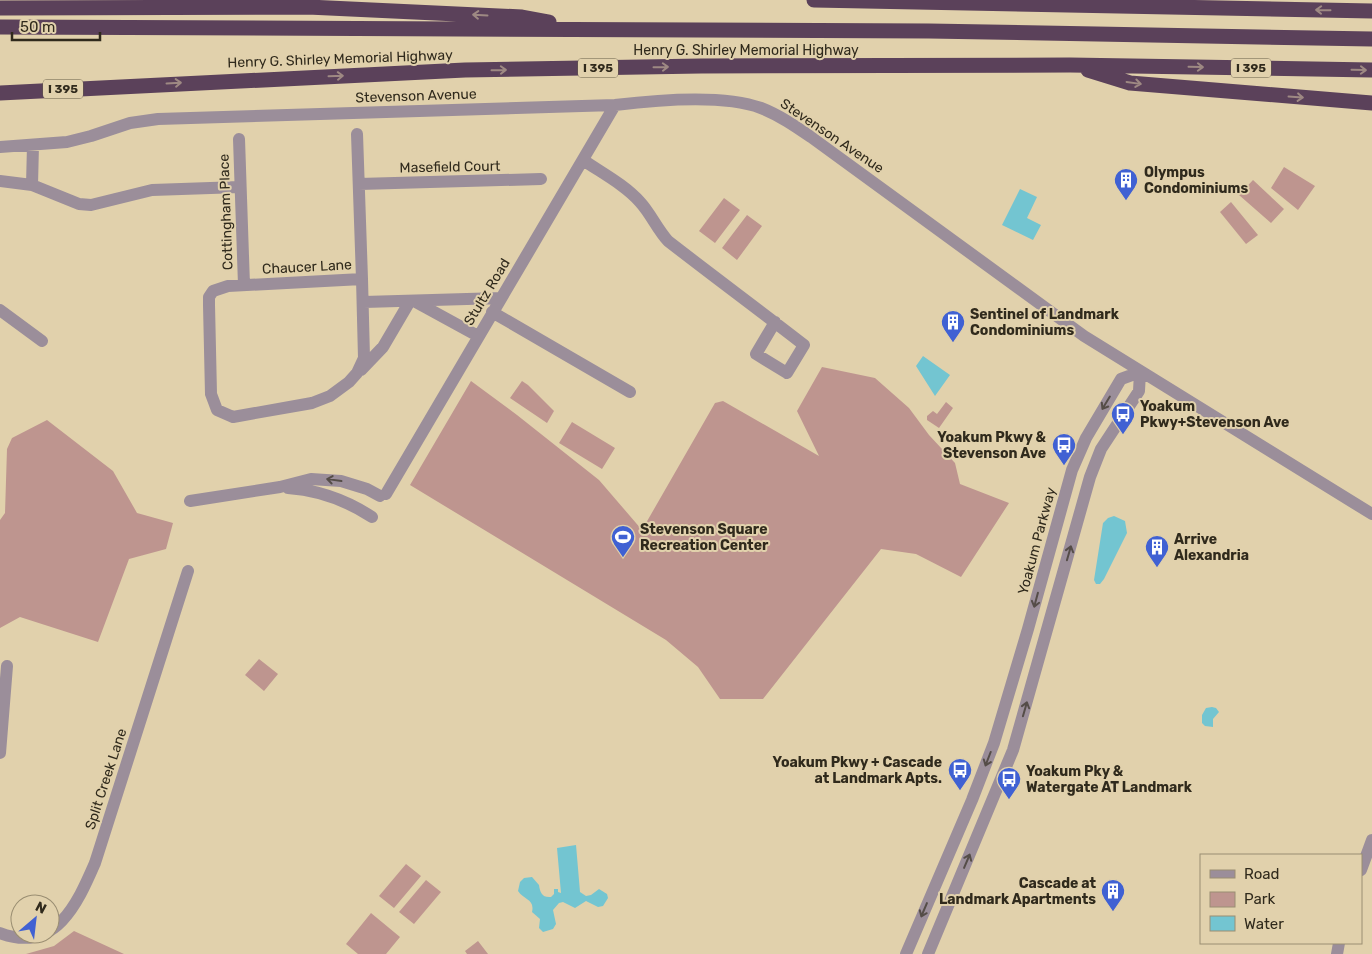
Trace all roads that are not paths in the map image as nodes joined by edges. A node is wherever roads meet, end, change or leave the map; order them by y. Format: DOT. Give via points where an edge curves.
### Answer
graph roads {
  1 [pos="814,0"];
  2 [pos="0,8"];
  3 [pos="1372,11"];
  4 [pos="0,27"];
  5 [pos="580,29"];
  6 [pos="1372,39"];
  7 [pos="1070,65"];
  8 [pos="1372,70"];
  9 [pos="126,86"];
  10 [pos="0,92"];
  11 [pos="0,100"];
  12 [pos="1372,103"];
  13 [pos="615,105"];
  14 [pos="358,134"];
  15 [pos="239,139"];
  16 [pos="34,145"];
  17 [pos="0,147"];
  18 [pos="583,160"];
  19 [pos="541,180"];
  20 [pos="0,181"];
  21 [pos="359,184"];
  22 [pos="32,185"];
  23 [pos="240,187"];
  24 [pos="362,279"];
  25 [pos="244,285"];
  26 [pos="501,298"];
  27 [pos="412,301"];
  28 [pos="364,302"];
  29 [pos="0,310"];
  30 [pos="492,312"];
  31 [pos="775,322"];
  32 [pos="478,336"];
  33 [pos="42,341"];
  34 [pos="1140,372"];
  35 [pos="357,373"];
  36 [pos="630,392"];
  37 [pos="280,488"];
  38 [pos="190,501"];
  39 [pos="1372,514"];
  40 [pos="372,517"];
  41 [pos="188,572"];
  42 [pos="7,666"];
  43 [pos="2,707"];
  44 [pos="0,752"];
  45 [pos="1372,840"];
  46 [pos="1362,867"];
  47 [pos="0,933"];
  48 [pos="906,954"];
  49 [pos="928,954"];
  3 -- 1 [label="highway, one-way"];
  5 -- 2 [label="highway, one-way" via="522,17 308,7"];
  4 -- 5 [label="highway"];
  5 -- 6 [label="highway"];
  7 -- 8 [label="highway, Henry G. Shirley Memorial Highway / I 395, one-way"];
  9 -- 7 [label="highway, Henry G. Shirley Memorial Highway / I 395, one-way" via="475,70"];
  7 -- 12 [label="highway, one-way" via="1130,84"];
  9 -- 10 [label="highway, Henry G. Shirley Memorial Highway / I 395"];
  9 -- 11 [label="highway"];
  13 -- 16 [label="street, Stevenson Avenue" via="158,119 130,123 67,142"];
  13 -- 18 [label="street, Stultz Road"];
  13 -- 34 [label="street, Stevenson Avenue" via="701,100 738,102 773,113 811,137 1084,336"];
  14 -- 21 [label="street"];
  15 -- 23 [label="street, Cottingham Place"];
  16 -- 17 [label="street, Stevenson Avenue"];
  16 -- 22 [label="street"];
  18 -- 26 [label="street, Stultz Road"];
  18 -- 31 [label="street" via="636,198 668,241"];
  19 -- 21 [label="street, Masefield Court"];
  20 -- 22 [label="street"];
  21 -- 24 [label="street"];
  22 -- 23 [label="street" via="90,206 152,190"];
  23 -- 25 [label="street, Cottingham Place"];
  24 -- 25 [label="street, Chaucer Lane"];
  24 -- 28 [label="street, Chaucer Lane"];
  25 -- 35 [label="street, Chaucer Lane" via="222,287 209,297 212,394 217,410 233,417 312,403 338,391"];
  26 -- 27 [label="street"];
  26 -- 30 [label="street, Stultz Road"];
  27 -- 28 [label="street"];
  27 -- 32 [label="street"];
  27 -- 35 [label="street" via="383,347"];
  28 -- 35 [label="street, Chaucer Lane" via="364,358"];
  29 -- 33 [label="street"];
  30 -- 32 [label="street, Stultz Road"];
  30 -- 36 [label="street"];
  32 -- 37 [label="street, Stultz Road, one-way" via="383,495 327,479 311,479"];
  34 -- 39 [label="street, Stevenson Avenue"];
  34 -- 48 [label="street, Yoakum Parkway, one-way" via="1121,379 1086,438 1072,470 994,743"];
  49 -- 34 [label="street, one-way" via="1014,750 1090,476 1101,449 1139,391"];
  37 -- 38 [label="street"];
  37 -- 40 [label="street" via="325,494"];
  41 -- 47 [label="street, Split Creek Lane" via="95,862 81,894 64,925 45,939 23,942"];
  42 -- 43 [label="street"];
  43 -- 44 [label="street"];
  45 -- 46 [label="street"];
}
